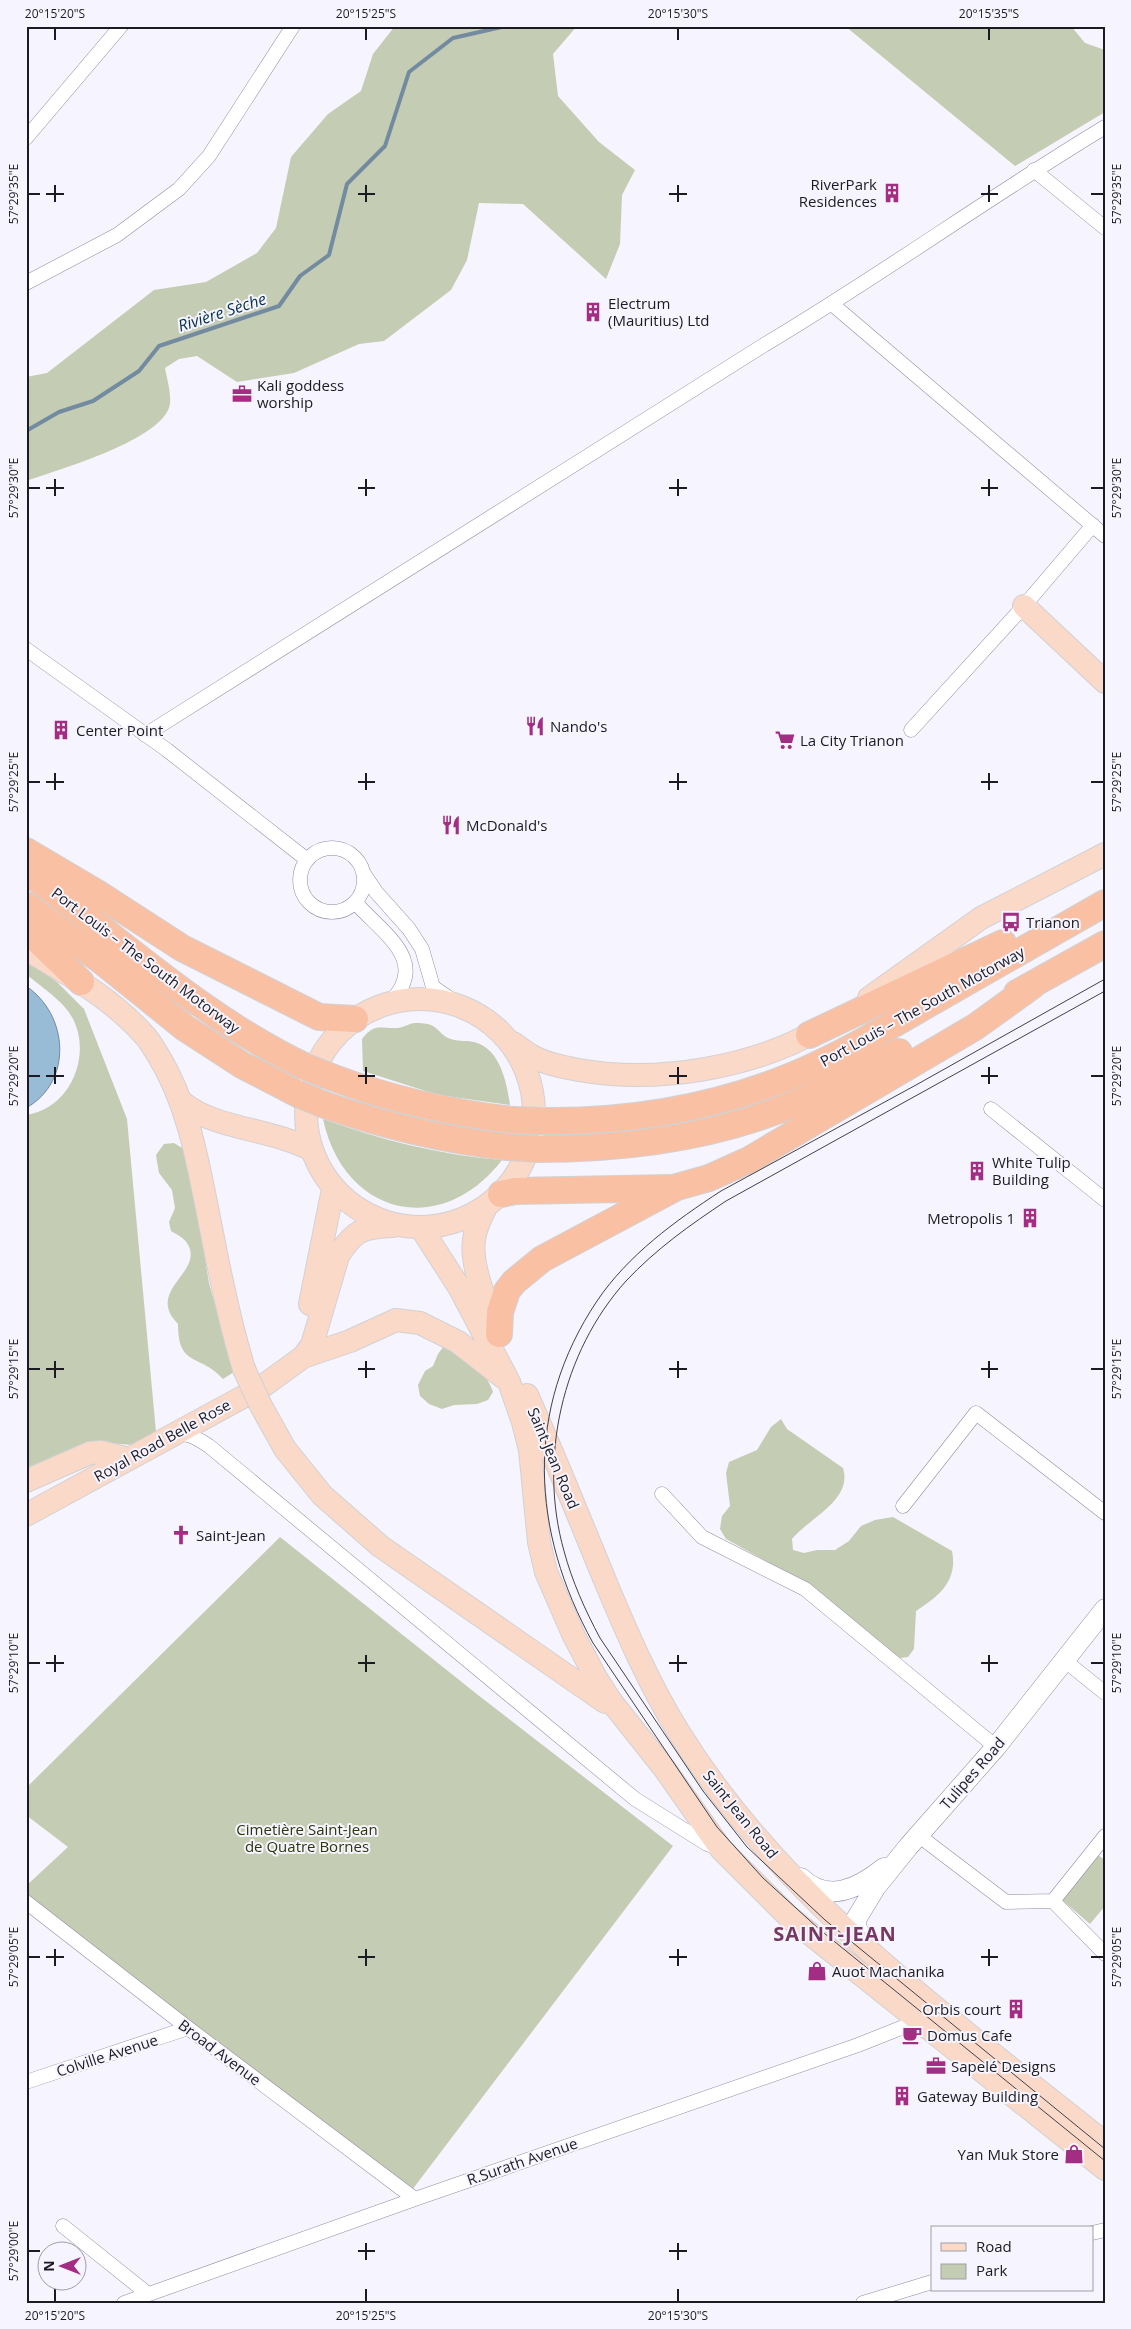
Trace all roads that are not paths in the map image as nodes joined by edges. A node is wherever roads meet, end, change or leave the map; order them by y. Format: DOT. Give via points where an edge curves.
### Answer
graph roads {
  1 [pos="122,26"];
  2 [pos="293,26"];
  3 [pos="1105,127"];
  4 [pos="26,138"];
  5 [pos="1034,170"];
  6 [pos="1105,228"];
  7 [pos="26,282"];
  8 [pos="832,304"];
  9 [pos="1093,524"];
  10 [pos="1105,536"];
  11 [pos="1024,606"];
  12 [pos="26,649"];
  13 [pos="1105,682"];
  14 [pos="911,730"];
  15 [pos="145,735"];
  16 [pos="26,851"];
  17 [pos="1105,854"];
  18 [pos="306,859"];
  19 [pos="26,871"];
  20 [pos="364,874"];
  21 [pos="1105,892"];
  22 [pos="355,902"];
  23 [pos="1105,903"];
  24 [pos="26,905"];
  25 [pos="26,929"];
  26 [pos="1105,944"];
  27 [pos="26,949"];
  28 [pos="81,982"];
  29 [pos="1032,986"];
  30 [pos="390,1002"];
  31 [pos="459,1005"];
  32 [pos="354,1018"];
  33 [pos="809,1036"];
  34 [pos="509,1040"];
  35 [pos="182,1103"];
  36 [pos="991,1109"];
  37 [pos="312,1150"];
  38 [pos="677,1188"];
  39 [pos="334,1189"];
  40 [pos="494,1200"];
  41 [pos="1105,1200"];
  42 [pos="399,1226"];
  43 [pos="421,1228"];
  44 [pos="499,1334"];
  45 [pos="298,1360"];
  46 [pos="514,1380"];
  47 [pos="174,1433"];
  48 [pos="129,1459"];
  49 [pos="26,1481"];
  50 [pos="662,1494"];
  51 [pos="903,1506"];
  52 [pos="1105,1513"];
  53 [pos="26,1515"];
  54 [pos="1105,1609"];
  55 [pos="1064,1660"];
  56 [pos="1105,1694"];
  57 [pos="620,1712"];
  58 [pos="996,1747"];
  59 [pos="1105,1836"];
  60 [pos="913,1841"];
  61 [pos="721,1849"];
  62 [pos="774,1856"];
  63 [pos="1053,1901"];
  64 [pos="26,1902"];
  65 [pos="861,1943"];
  66 [pos="1105,1954"];
  67 [pos="921,2020"];
  68 [pos="188,2028"];
  69 [pos="26,2082"];
  70 [pos="1105,2143"];
  71 [pos="1105,2170"];
  72 [pos="415,2198"];
  73 [pos="63,2226"];
  74 [pos="931,2282"];
  75 [pos="148,2294"];
  76 [pos="124,2303"];
  77 [pos="863,2303"];
  1 -- 4 [label="street"];
  2 -- 7 [label="street" via="209,156 179,189 118,235"];
  3 -- 5 [label="street"];
  5 -- 6 [label="street"];
  5 -- 8 [label="street"];
  8 -- 9 [label="street"];
  8 -- 15 [label="street"];
  9 -- 10 [label="street"];
  9 -- 11 [label="street"];
  11 -- 13 [label="main road"];
  11 -- 14 [label="street"];
  12 -- 15 [label="street"];
  15 -- 18 [label="street"];
  16 -- 32 [label="highway" via="191,953 319,1017"];
  17 -- 33 [label="main road" via="981,918"];
  18 -- 20 [label="street" via="320,849 337,848 351,854"];
  18 -- 22 [label="street" via="299,878 300,888 310,904 328,912 338,912"];
  19 -- 23 [label="highway, Port Louis – The South Motorway, bridge" via="216,1017 276,1053 334,1078 401,1101 513,1120 542,1121 616,1119 671,1111 756,1089 794,1075 864,1041"];
  20 -- 22 [label="street" via="361,894"];
  20 -- 31 [label="street" via="422,949 433,987"];
  21 -- 33 [label="highway"];
  22 -- 30 [label="street" via="406,960 401,991"];
  24 -- 29 [label="highway, Port Louis – The South Motorway, bridge" via="185,1028 242,1065 298,1094 385,1125 507,1147 583,1149 632,1145 756,1117 800,1102"];
  25 -- 28 [label="highway"];
  26 -- 29 [label="highway, Port Louis – The South Motorway"];
  27 -- 28 [label="main road"];
  28 -- 35 [label="main road" via="146,1036"];
  29 -- 38 [label="highway" via="975,1027 749,1160"];
  30 -- 31 [label="main road" via="425,998"];
  30 -- 32 [label="main road"];
  31 -- 34 [label="main road" via="486,1019"];
  32 -- 37 [label="main road" via="321,1056 311,1079 306,1104"];
  33 -- 34 [label="main road" via="745,1060 640,1076 558,1066 533,1057"];
  34 -- 40 [label="main road" via="527,1073 534,1118 530,1146 518,1172"];
  35 -- 37 [label="main road" via="202,1116 282,1137"];
  35 -- 57 [label="main road, bridge" via="201,1176 232,1332 260,1404 286,1449 322,1495 380,1546"];
  36 -- 41 [label="street"];
  37 -- 39 [label="main road"];
  38 -- 40 [label="highway" via="515,1192"];
  38 -- 44 [label="highway" via="542,1259 507,1291 500,1312"];
  39 -- 42 [label="main road" via="356,1208"];
  39 -- 45 [label="main road"];
  40 -- 43 [label="main road" via="466,1218 444,1226"];
  40 -- 44 [label="main road" via="477,1227 474,1241 485,1298"];
  42 -- 43 [label="main road"];
  42 -- 45 [label="main road, Royal Road Belle Rose" via="368,1227 344,1246 338,1256 312,1345"];
  43 -- 46 [label="main road"];
  44 -- 46 [label="main road"];
  45 -- 46 [label="main road" via="396,1320 420,1323 458,1342"];
  45 -- 47 [label="main road, Royal Road Belle Rose" via="263,1386"];
  46 -- 57 [label="main road" via="530,1450 539,1542 546,1572 596,1678"];
  46 -- 62 [label="main road, Saint Jean Road" via="631,1642 677,1730 703,1769"];
  47 -- 48 [label="main road, Royal Road Belle Rose"];
  47 -- 61 [label="street" via="190,1435 209,1446 635,1799 707,1844"];
  48 -- 49 [label="main road" via="101,1452 90,1453"];
  48 -- 53 [label="main road, Royal Road Belle Rose"];
  50 -- 58 [label="street" via="702,1537 805,1589"];
  51 -- 52 [label="street" via="976,1413"];
  54 -- 55 [label="main road, Tulipes Road"];
  55 -- 56 [label="street"];
  55 -- 58 [label="main road, Tulipes Road"];
  57 -- 61 [label="main road"];
  58 -- 60 [label="main road, Tulipes Road"];
  59 -- 63 [label="street"];
  60 -- 62 [label="main road" via="874,1876 837,1892 822,1891 808,1885"];
  60 -- 63 [label="street" via="1006,1902"];
  60 -- 65 [label="main road, Tulipes Road" via="858,1914 855,1922"];
  61 -- 67 [label="main road" via="789,1917"];
  62 -- 65 [label="main road, Saint Jean Road"];
  63 -- 66 [label="street"];
  64 -- 68 [label="street, Broad Avenue"];
  65 -- 70 [label="main road, Saint Jean Road"];
  67 -- 71 [label="main road"];
  67 -- 72 [label="street, R.Surath Avenue" via="858,2045"];
  68 -- 69 [label="street, Colville Avenue"];
  68 -- 72 [label="street, Broad Avenue"];
  72 -- 75 [label="street, R.Surath Avenue"];
  73 -- 75 [label="street"];
  74 -- 77 [label="street"];
  75 -- 76 [label="street, R.Surath Avenue"];
}
